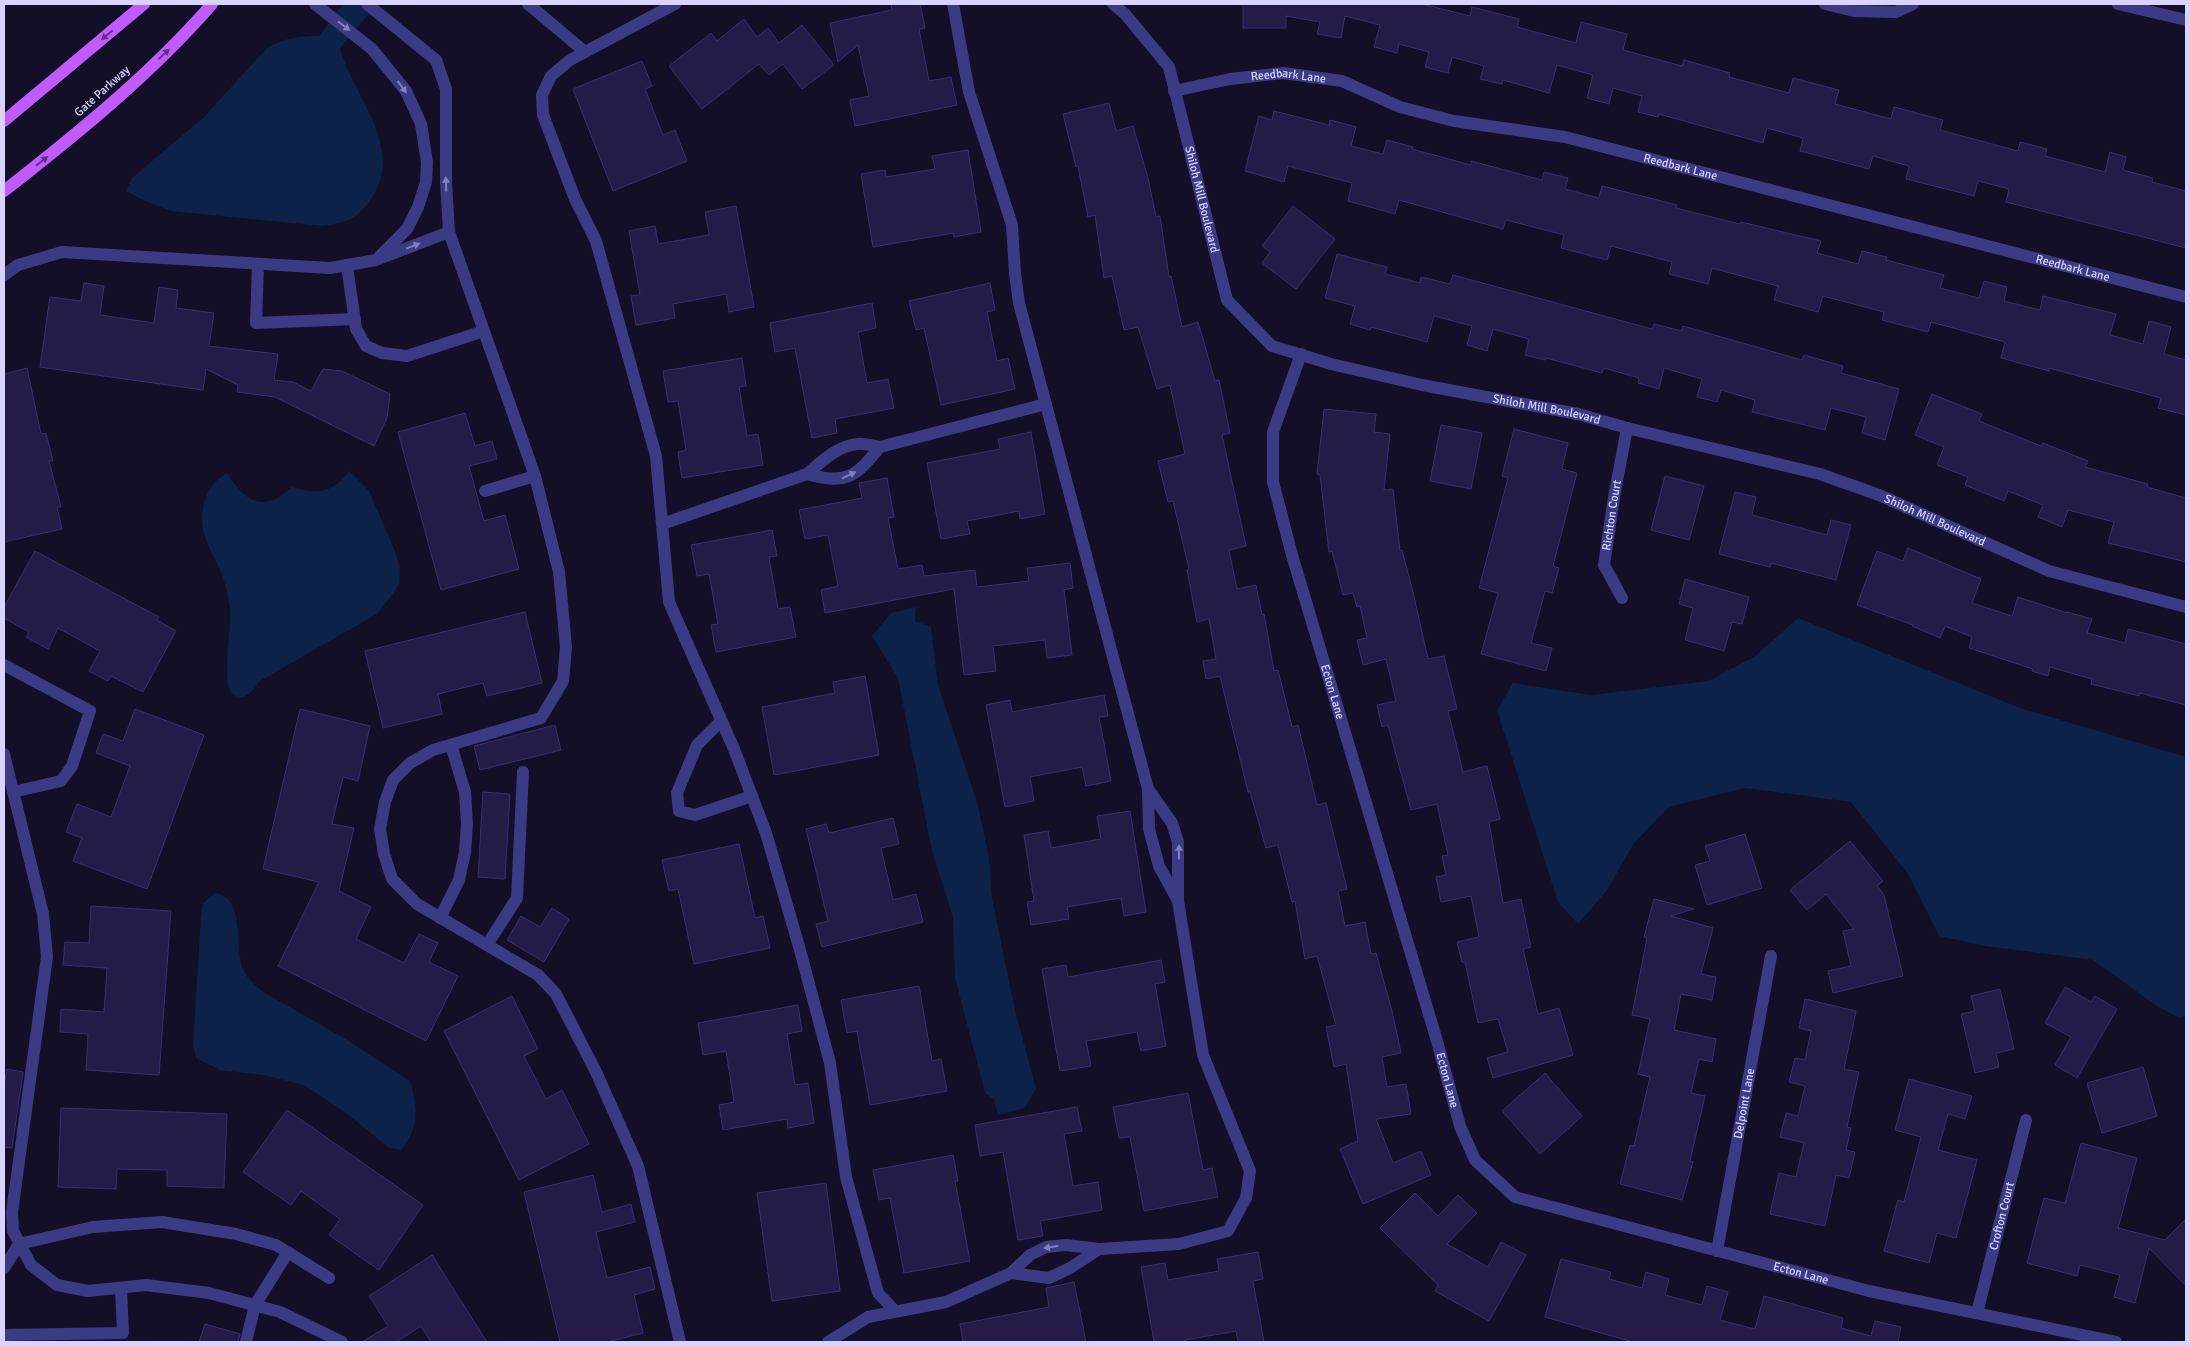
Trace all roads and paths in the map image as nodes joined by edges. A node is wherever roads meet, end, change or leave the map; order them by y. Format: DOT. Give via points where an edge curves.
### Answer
graph roads {
  1 [pos="144,4"];
  2 [pos="212,4"];
  3 [pos="315,4"];
  4 [pos="368,4"];
  5 [pos="528,4"];
  6 [pos="675,4"];
  7 [pos="953,4"];
  8 [pos="1113,4"];
  9 [pos="1825,4"];
  10 [pos="1914,4"];
  11 [pos="2118,4"];
  12 [pos="661,8"];
  13 [pos="2186,20"];
  14 [pos="585,52"];
  15 [pos="1174,91"];
  16 [pos="4,121"];
  17 [pos="4,191"];
  18 [pos="449,232"];
  19 [pos="376,260"];
  20 [pos="258,264"];
  21 [pos="347,265"];
  22 [pos="4,275"];
  23 [pos="2186,297"];
  24 [pos="355,319"];
  25 [pos="484,331"];
  26 [pos="1301,354"];
  27 [pos="1046,404"];
  28 [pos="1627,428"];
  29 [pos="880,447"];
  30 [pos="807,474"];
  31 [pos="535,476"];
  32 [pos="485,491"];
  33 [pos="662,524"];
  34 [pos="1622,598"];
  35 [pos="2186,607"];
  36 [pos="4,665"];
  37 [pos="721,721"];
  38 [pos="451,745"];
  39 [pos="4,754"];
  40 [pos="522,772"];
  41 [pos="1148,789"];
  42 [pos="13,792"];
  43 [pos="752,796"];
  44 [pos="1178,901"];
  45 [pos="440,918"];
  46 [pos="487,946"];
  47 [pos="1771,956"];
  48 [pos="2026,1120"];
  49 [pos="19,1244"];
  50 [pos="1099,1249"];
  51 [pos="1717,1251"];
  52 [pos="288,1252"];
  53 [pos="4,1268"];
  54 [pos="1011,1273"];
  55 [pos="329,1278"];
  56 [pos="122,1288"];
  57 [pos="255,1305"];
  58 [pos="895,1311"];
  59 [pos="1977,1312"];
  60 [pos="4,1335"];
  61 [pos="246,1342"];
  62 [pos="342,1342"];
  63 [pos="680,1342"];
  64 [pos="828,1342"];
  65 [pos="2116,1342"];
  1 -- 16 [label="main road, one-way"];
  17 -- 2 [label="main road, Gate Parkway, one-way" via="114,100 185,35"];
  3 -- 19 [label="street, one-way" via="372,49 406,91 421,124 428,162 426,182 407,229"];
  18 -- 4 [label="street, one-way" via="446,89 436,60"];
  5 -- 14 [label="street"];
  6 -- 12 [label="street"];
  7 -- 27 [label="street" via="969,92 1012,225 1019,303"];
  8 -- 15 [label="street, Shiloh Mill Boulevard" via="1169,67"];
  9 -- 10 [label="street" via="1854,11 1896,12"];
  11 -- 13 [label="street"];
  12 -- 14 [label="street"];
  14 -- 33 [label="street" via="551,76 542,94 543,115 575,199 596,241 656,456"];
  15 -- 23 [label="street, Reedbark Lane" via="1230,79 1283,73 1342,82 1400,107 1454,121 1566,137"];
  15 -- 26 [label="street, Shiloh Mill Boulevard" via="1227,300 1272,346"];
  19 -- 18 [label="street, one-way"];
  18 -- 25 [label="street"];
  19 -- 21 [label="street"];
  20 -- 21 [label="street" via="330,268"];
  20 -- 22 [label="street" via="62,252 18,265"];
  20 -- 24 [label="street" via="256,323"];
  21 -- 24 [label="street"];
  24 -- 25 [label="street" via="356,329 366,346 382,353 407,356"];
  25 -- 31 [label="street"];
  26 -- 28 [label="street, Shiloh Mill Boulevard" via="1422,385 1578,414"];
  26 -- 51 [label="street, Ecton Lane" via="1273,432 1273,482 1460,1126 1468,1144 1476,1160 1515,1197"];
  27 -- 29 [label="street"];
  27 -- 41 [label="street"];
  28 -- 34 [label="street, Richton Court" via="1604,565"];
  28 -- 35 [label="street, Shiloh Mill Boulevard" via="1820,474 1879,495 2049,571"];
  29 -- 30 [label="street" via="858,444 843,448"];
  30 -- 29 [label="street, one-way" via="829,480 845,479 863,467"];
  30 -- 33 [label="street"];
  31 -- 32 [label="street"];
  31 -- 38 [label="street" via="559,572 566,647 563,681 541,718"];
  33 -- 37 [label="street" via="669,602"];
  36 -- 42 [label="street" via="90,711 72,766 61,781"];
  37 -- 43 [label="street"];
  37 -- 43 [label="street" via="697,745 677,794 679,811 695,815"];
  38 -- 45 [label="street" via="465,792 467,824 459,880"];
  38 -- 45 [label="street" via="433,750 410,763 394,780 385,802 380,829 392,878 417,904"];
  39 -- 42 [label="street"];
  40 -- 46 [label="street" via="517,898"];
  41 -- 44 [label="street" via="1149,829 1154,848 1159,866"];
  44 -- 41 [label="street, one-way" via="1178,842 1172,823"];
  42 -- 49 [label="street" via="42,914 47,957 12,1212 13,1231"];
  43 -- 58 [label="street" via="798,940 830,1063 846,1177 878,1293"];
  44 -- 50 [label="street" via="1203,1055 1250,1171 1246,1198 1228,1230 1179,1244"];
  45 -- 46 [label="street"];
  46 -- 63 [label="street" via="538,975 556,994 596,1072 638,1166"];
  47 -- 51 [label="street, Delpoint Lane"];
  48 -- 59 [label="street, Crofton Court"];
  49 -- 52 [label="street" via="93,1227 162,1222 236,1234 276,1245"];
  49 -- 53 [label="street"];
  49 -- 56 [label="street" via="31,1265 57,1285 88,1291"];
  50 -- 54 [label="street" via="1049,1278"];
  50 -- 54 [label="street, one-way" via="1066,1245 1046,1247 1030,1254"];
  51 -- 59 [label="street, Ecton Lane" via="1869,1291"];
  52 -- 55 [label="street"];
  52 -- 57 [label="street"];
  54 -- 58 [label="street" via="946,1302"];
  56 -- 57 [label="street" via="146,1285 209,1293"];
  56 -- 60 [label="street" via="123,1333"];
  57 -- 61 [label="street"];
  57 -- 62 [label="street" via="280,1312"];
  58 -- 64 [label="street" via="868,1317"];
  59 -- 65 [label="street, Ecton Lane"];
}
